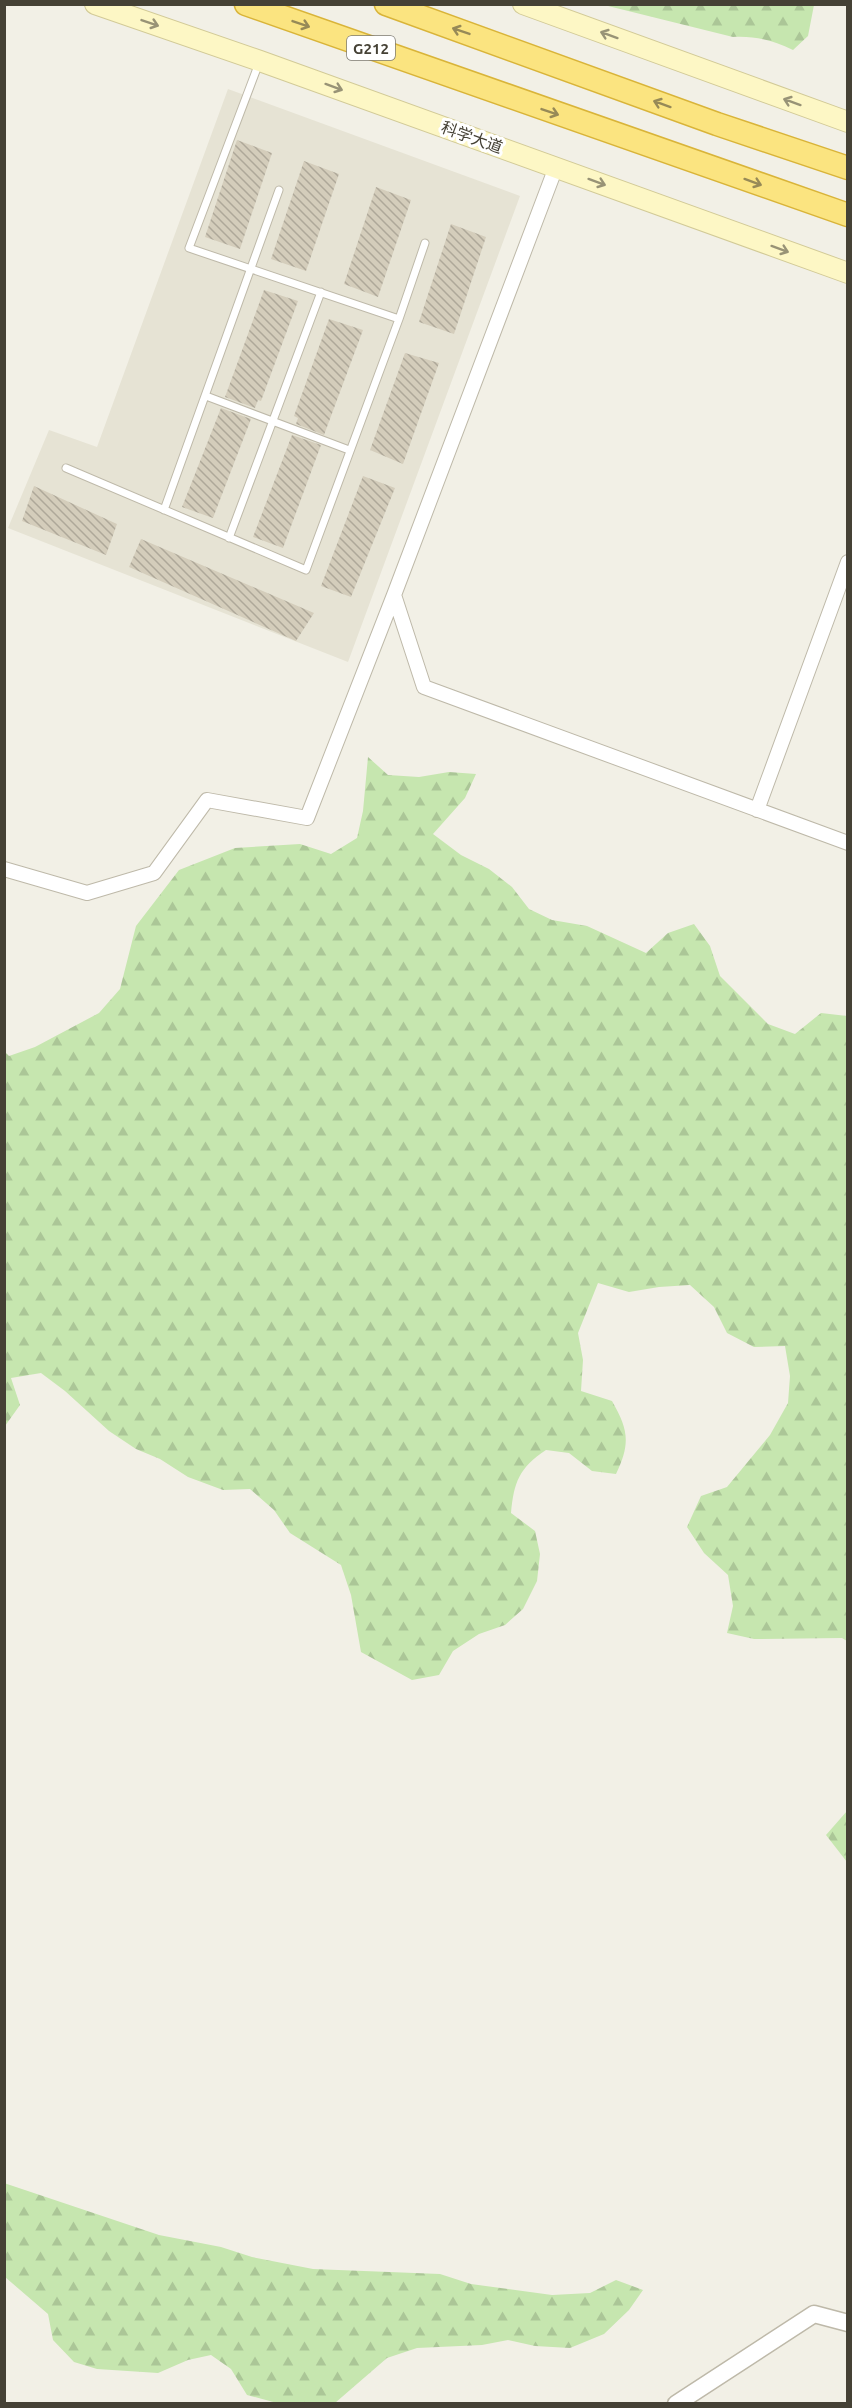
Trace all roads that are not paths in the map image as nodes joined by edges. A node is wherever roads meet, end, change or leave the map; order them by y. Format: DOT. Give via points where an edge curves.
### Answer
graph roads {
  1 [pos="95,4"];
  2 [pos="246,4"];
  3 [pos="386,4"];
  4 [pos="523,4"];
  5 [pos="260,61"];
  6 [pos="848,122"];
  7 [pos="556,167"];
  8 [pos="848,168"];
  9 [pos="279,190"];
  10 [pos="848,215"];
  11 [pos="424,243"];
  12 [pos="252,269"];
  13 [pos="848,273"];
  14 [pos="321,292"];
  15 [pos="399,319"];
  16 [pos="206,396"];
  17 [pos="350,450"];
  18 [pos="66,468"];
  19 [pos="164,510"];
  20 [pos="229,538"];
  21 [pos="848,562"];
  22 [pos="394,595"];
  23 [pos="757,810"];
  24 [pos="848,843"];
  25 [pos="4,869"];
  26 [pos="848,2323"];
  27 [pos="676,2403"];
  1 -- 5 [label="main road, 科学大道, one-way"];
  2 -- 10 [label="highway, G212, one-way"];
  8 -- 3 [label="highway, one-way"];
  6 -- 4 [label="main road, one-way"];
  5 -- 7 [label="main road, 科学大道, one-way"];
  5 -- 12 [label="lane" via="189,248"];
  7 -- 13 [label="main road, 科学大道, one-way"];
  7 -- 22 [label="street"];
  9 -- 12 [label="lane"];
  11 -- 15 [label="lane"];
  12 -- 14 [label="lane"];
  12 -- 16 [label="lane"];
  14 -- 15 [label="lane"];
  14 -- 20 [label="lane"];
  15 -- 17 [label="lane"];
  16 -- 17 [label="lane"];
  16 -- 19 [label="lane"];
  17 -- 20 [label="lane" via="306,570"];
  18 -- 19 [label="lane"];
  19 -- 20 [label="lane"];
  21 -- 23 [label="street"];
  22 -- 23 [label="street" via="424,687"];
  22 -- 25 [label="street" via="307,818 207,800 154,873 87,893"];
  23 -- 24 [label="street"];
  26 -- 27 [label="street" via="814,2314"];
}
